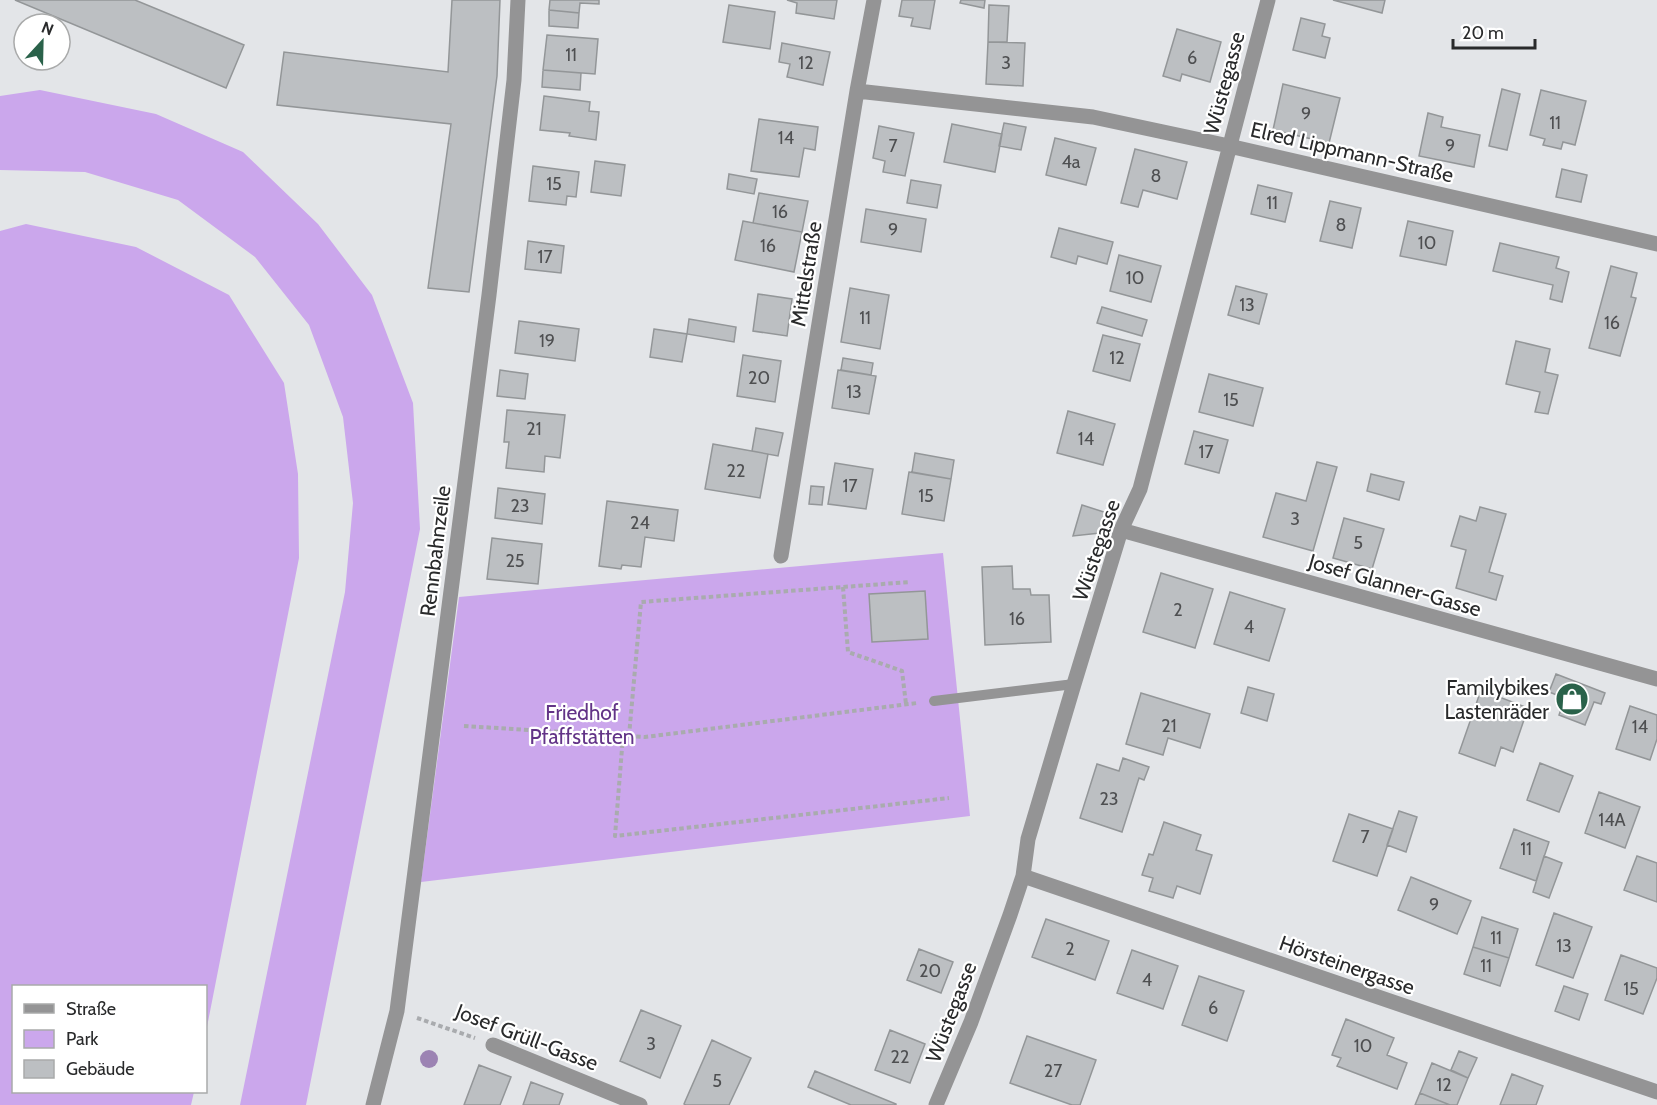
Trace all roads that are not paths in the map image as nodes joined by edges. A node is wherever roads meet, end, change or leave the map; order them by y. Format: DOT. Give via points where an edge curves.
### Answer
graph roads {
  1 [pos="518,0"];
  2 [pos="874,0"];
  3 [pos="1268,0"];
  4 [pos="857,91"];
  5 [pos="1229,146"];
  6 [pos="1657,243"];
  7 [pos="1121,530"];
  8 [pos="781,556"];
  9 [pos="1657,679"];
  10 [pos="1074,684"];
  11 [pos="934,701"];
  12 [pos="1023,876"];
  13 [pos="493,1044"];
  14 [pos="1657,1092"];
  15 [pos="373,1105"];
  16 [pos="640,1105"];
  17 [pos="936,1105"];
  1 -- 15 [label="street, Rennbahnzeile" via="514,80 488,307 397,1011"];
  2 -- 4 [label="street, Mittelstraße"];
  3 -- 5 [label="street, Wüstegasse"];
  4 -- 5 [label="street, Elred Lippmann-Straße" via="1093,117"];
  4 -- 8 [label="street, Mittelstraße"];
  5 -- 6 [label="street, Elred Lippmann-Straße"];
  5 -- 7 [label="street, Wüstegasse" via="1140,489"];
  7 -- 9 [label="street, Josef Glanner-Gasse"];
  7 -- 10 [label="street, Wüstegasse"];
  10 -- 11 [label="lane"];
  10 -- 12 [label="street, Wüstegasse" via="1028,839"];
  12 -- 14 [label="street, Hörsteinergasse"];
  12 -- 17 [label="street, Wüstegasse" via="971,1022"];
  13 -- 16 [label="street, Josef Grüll-Gasse"];
}
